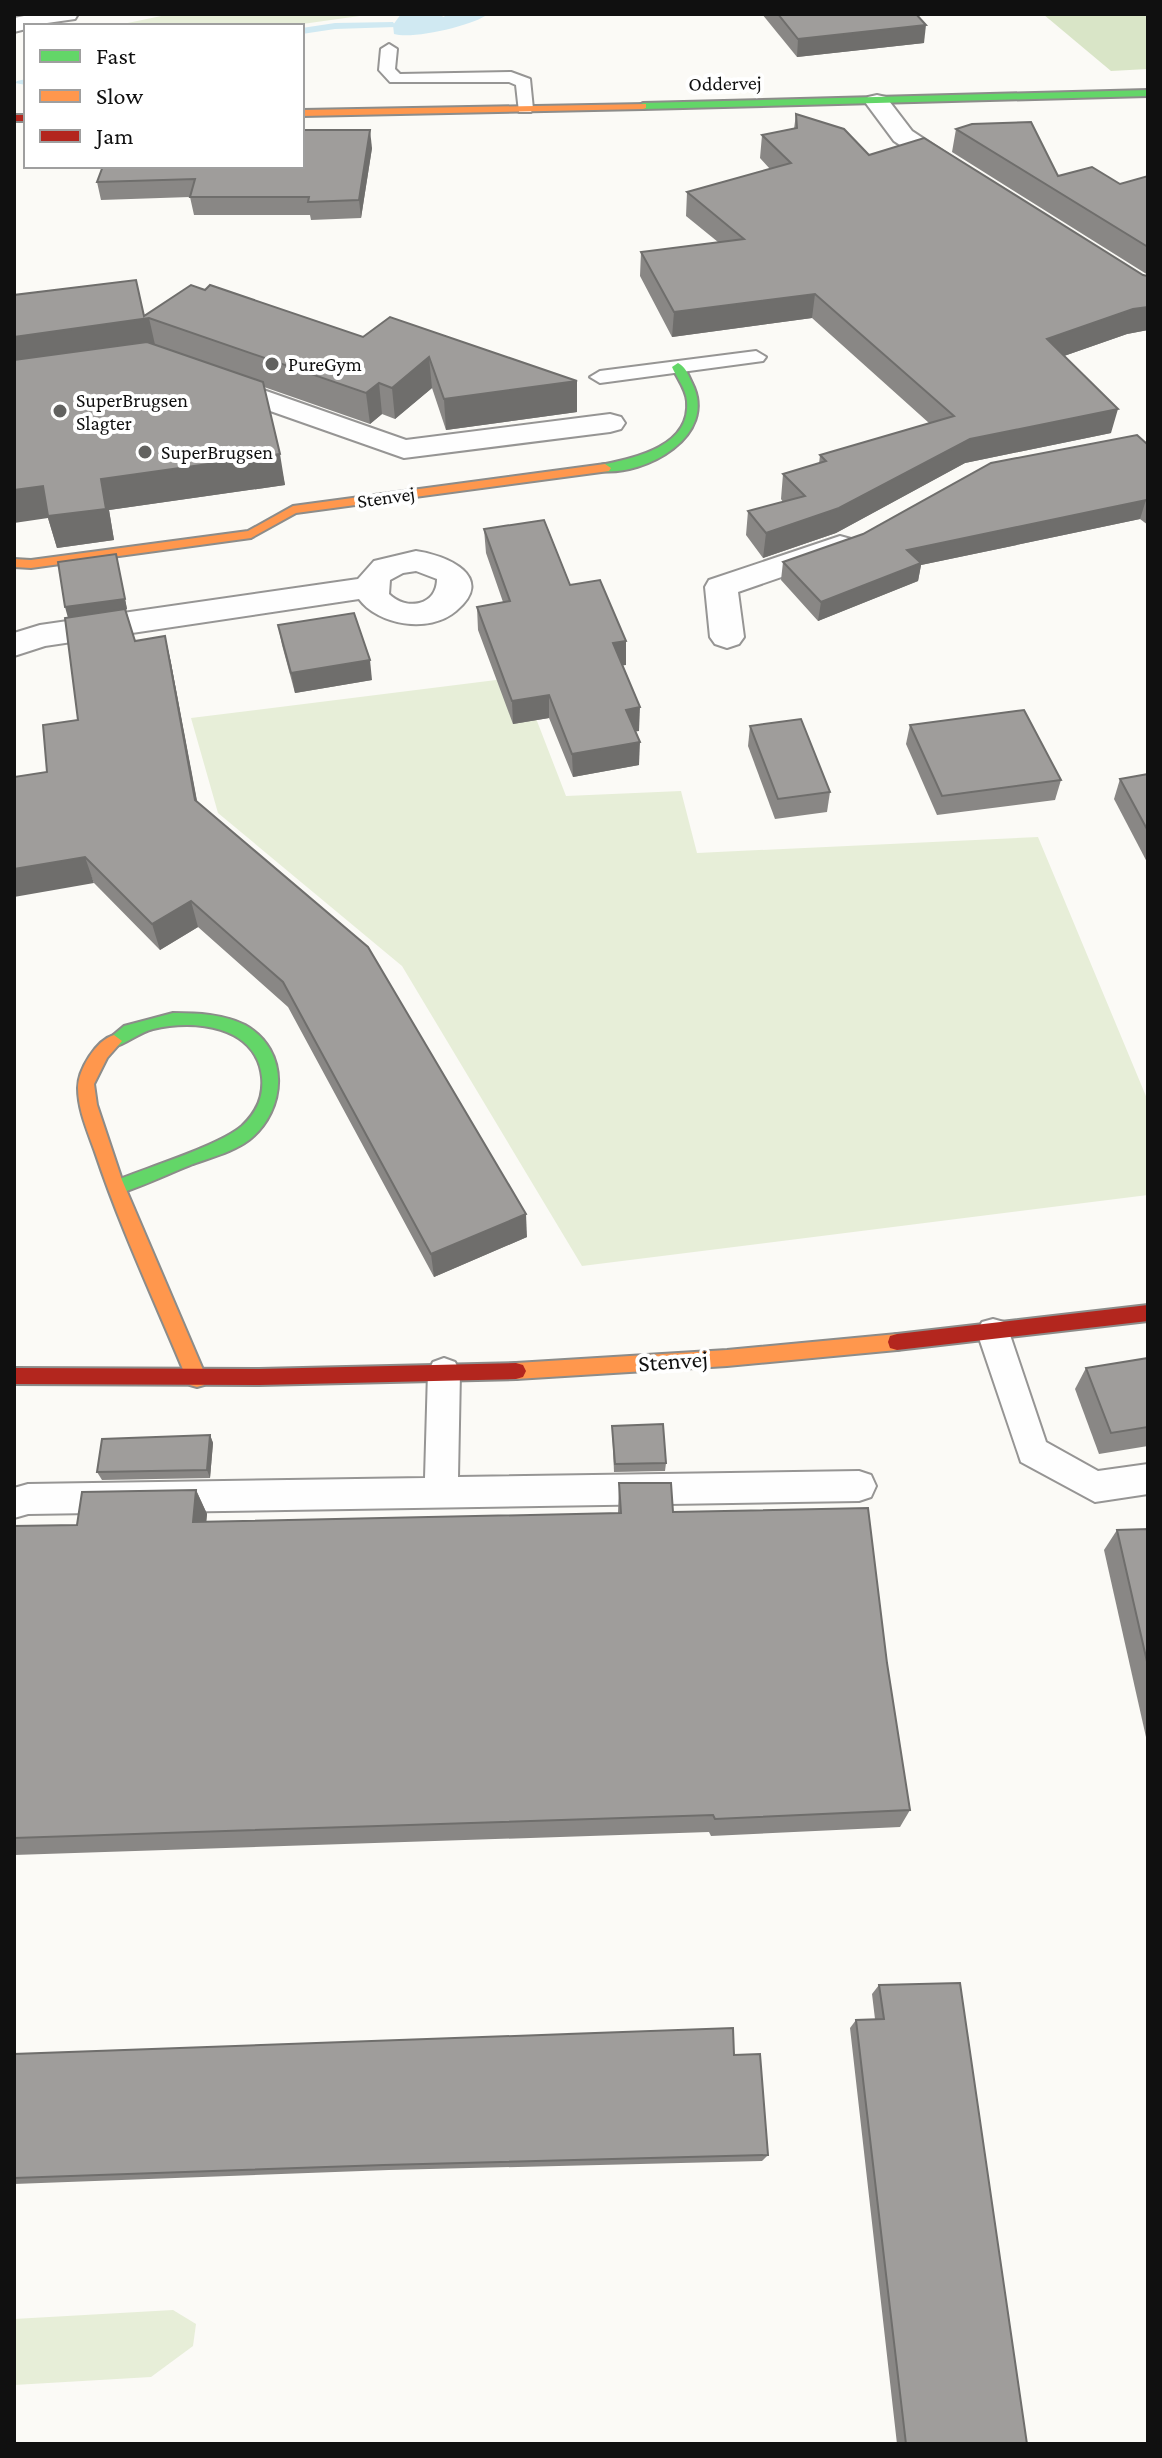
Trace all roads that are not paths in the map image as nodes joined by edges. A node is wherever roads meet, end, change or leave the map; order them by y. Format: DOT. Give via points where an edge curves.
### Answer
graph roads {
  1 [pos="67,14"];
  2 [pos="17,21"];
  3 [pos="389,49"];
  4 [pos="1148,93"];
  5 [pos="877,102"];
  6 [pos="525,109"];
  7 [pos="304,113"];
  8 [pos="985,190"];
  9 [pos="756,357"];
  10 [pos="678,367"];
  11 [pos="185,371"];
  12 [pos="600,377"];
  13 [pos="610,423"];
  14 [pos="861,536"];
  15 [pos="14,563"];
  16 [pos="371,587"];
  17 [pos="727,637"];
  18 [pos="14,645"];
  19 [pos="118,1187"];
  20 [pos="1148,1313"];
  21 [pos="993,1332"];
  22 [pos="444,1372"];
  23 [pos="14,1376"];
  24 [pos="197,1379"];
  25 [pos="1148,1479"];
  26 [pos="859,1486"];
  27 [pos="441,1493"];
  28 [pos="14,1503"];
  1 -- 2 [label="street"];
  3 -- 6 [label="lane" via="387,70 396,79 511,77 524,82"];
  4 -- 5 [label="street, Oddervej"];
  5 -- 6 [label="street, Oddervej"];
  5 -- 8 [label="street" via="903,136"];
  6 -- 7 [label="street, Oddervej"];
  9 -- 10 [label="lane"];
  10 -- 12 [label="lane"];
  10 -- 15 [label="street, Stenvej" via="693,400 692,422 674,444 614,467 293,510 251,534"];
  11 -- 13 [label="street" via="404,449"];
  14 -- 17 [label="street" via="721,587"];
  16 -- 18 [label="street" via="40,636"];
  19 -- 19 [label="street" via="89,1109 86,1086 107,1044 127,1029 176,1018 222,1024 257,1043 270,1060 273,1079 271,1100 259,1120 239,1138"];
  19 -- 24 [label="street"];
  20 -- 21 [label="street, Stenvej"];
  21 -- 22 [label="street, Stenvej" via="666,1363"];
  21 -- 25 [label="lane" via="1033,1452 1095,1487"];
  22 -- 24 [label="street, Stenvej"];
  22 -- 27 [label="lane"];
  23 -- 24 [label="street, Stenvej"];
  26 -- 27 [label="lane"];
  27 -- 28 [label="lane"];
}
